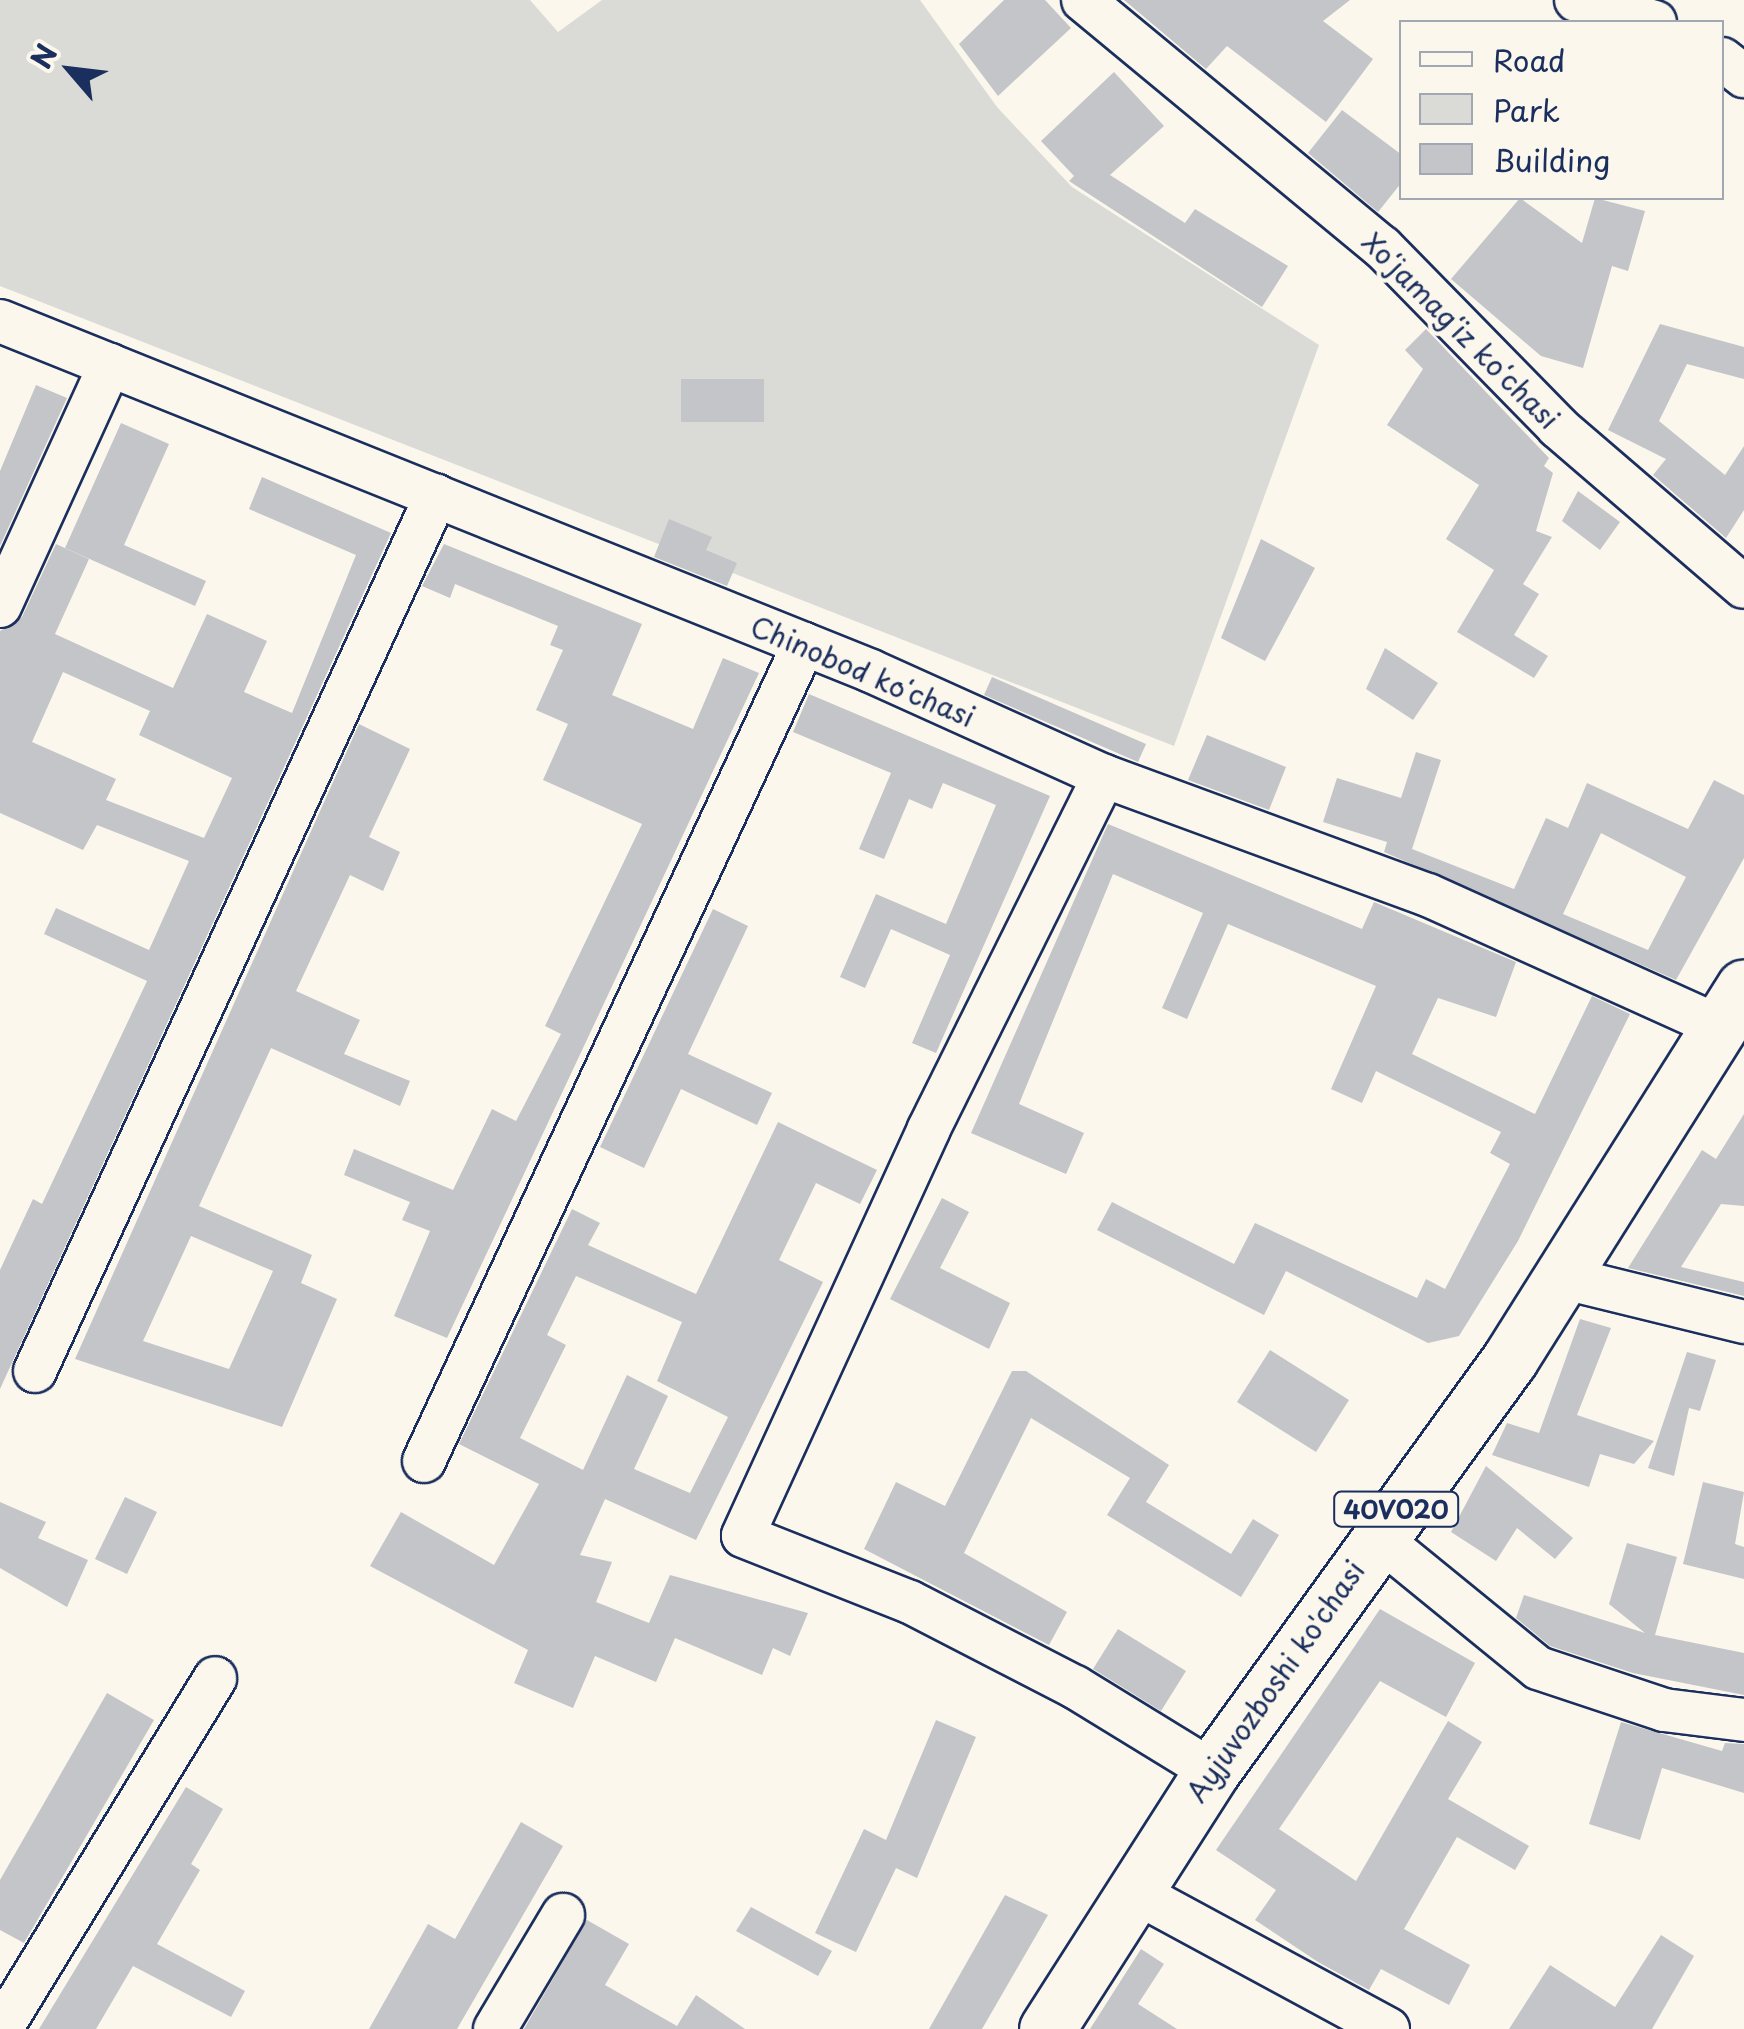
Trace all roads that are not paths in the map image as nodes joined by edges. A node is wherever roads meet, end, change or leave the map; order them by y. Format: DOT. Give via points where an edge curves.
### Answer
graph roads {
  1 [pos="1082,0"];
  2 [pos="1576,0"];
  3 [pos="1648,20"];
  4 [pos="1724,61"];
  5 [pos="1744,76"];
  6 [pos="0,321"];
  7 [pos="110,365"];
  8 [pos="436,496"];
  9 [pos="1744,588"];
  10 [pos="0,606"];
  11 [pos="804,644"];
  12 [pos="1104,776"];
  13 [pos="1733,1008"];
  14 [pos="1561,1277"];
  15 [pos="1744,1322"];
  16 [pos="35,1371"];
  17 [pos="424,1461"];
  18 [pos="1375,1536"];
  19 [pos="215,1678"];
  20 [pos="1744,1720"];
  21 [pos="1212,1771"];
  22 [pos="1133,1891"];
  23 [pos="563,1914"];
  24 [pos="1,2029"];
  25 [pos="495,2029"];
  26 [pos="1046,2029"];
  27 [pos="1388,2029"];
  1 -- 9 [label="street, Xoʻjamagʻiz koʻchasi" via="1382,247 1558,427"];
  2 -- 3 [label="street"];
  4 -- 5 [label="street"];
  6 -- 7 [label="street, Chinobod koʻchasi"];
  7 -- 8 [label="street, Chinobod koʻchasi"];
  7 -- 10 [label="street"];
  8 -- 11 [label="street, Chinobod koʻchasi"];
  8 -- 16 [label="street"];
  11 -- 12 [label="street, Chinobod koʻchasi"];
  11 -- 17 [label="street"];
  12 -- 13 [label="street, Chinobod koʻchasi"];
  12 -- 21 [label="street" via="930,1129 743,1536 910,1602 1075,1687"];
  13 -- 14 [label="main road, Ayjuvozboshi ko'chasi / 40V020"];
  14 -- 15 [label="street"];
  14 -- 18 [label="main road, Ayjuvozboshi ko'chasi / 40V020" via="1510,1359"];
  18 -- 20 [label="street" via="1538,1668 1664,1710"];
  18 -- 21 [label="main road, Ayjuvozboshi ko'chasi / 40V020"];
  19 -- 24 [label="street"];
  21 -- 22 [label="main road, Ayjuvozboshi ko'chasi / 40V020"];
  22 -- 26 [label="main road, Ayjuvozboshi ko'chasi / 40V020"];
  22 -- 27 [label="street"];
  23 -- 25 [label="street"];
}
